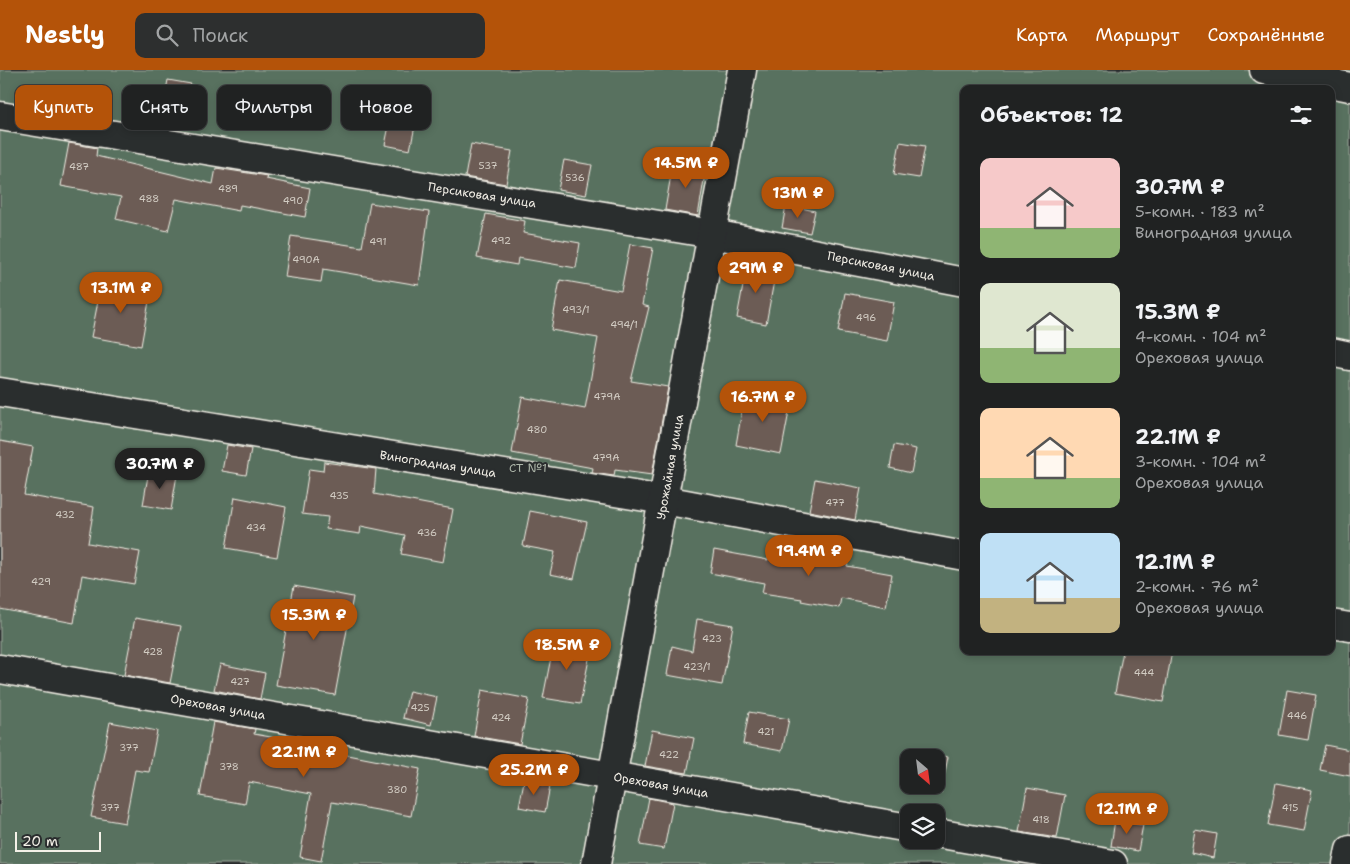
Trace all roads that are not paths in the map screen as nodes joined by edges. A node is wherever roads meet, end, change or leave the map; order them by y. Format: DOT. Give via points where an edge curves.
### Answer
graph roads {
  1 [pos="742,70"];
  2 [pos="1264,70"];
  3 [pos="1350,87"];
  4 [pos="0,116"];
  5 [pos="713,234"];
  6 [pos="960,281"];
  7 [pos="1335,353"];
  8 [pos="1350,356"];
  9 [pos="0,392"];
  10 [pos="664,500"];
  11 [pos="960,555"];
  12 [pos="1335,625"];
  13 [pos="1350,628"];
  14 [pos="0,669"];
  15 [pos="613,777"];
  16 [pos="900,826"];
  17 [pos="945,835"];
  18 [pos="1350,850"];
  19 [pos="596,864"];
  20 [pos="1113,864"];
  21 [pos="1347,864"];
  1 -- 5 [label="street, Урожайная улица"];
  2 -- 3 [label="street"];
  4 -- 5 [label="street, Персиковая улица"];
  5 -- 6 [label="street, Персиковая улица"];
  5 -- 10 [label="street, Урожайная улица"];
  7 -- 8 [label="street"];
  9 -- 10 [label="street, Виноградная улица"];
  10 -- 11 [label="street, Виноградная улица"];
  10 -- 15 [label="street, Урожайная улица"];
  12 -- 13 [label="street"];
  14 -- 15 [label="street, Ореховая улица"];
  15 -- 16 [label="street, Ореховая улица"];
  15 -- 19 [label="street, Урожайная улица"];
  17 -- 20 [label="street"];
  18 -- 21 [label="street"];
}
